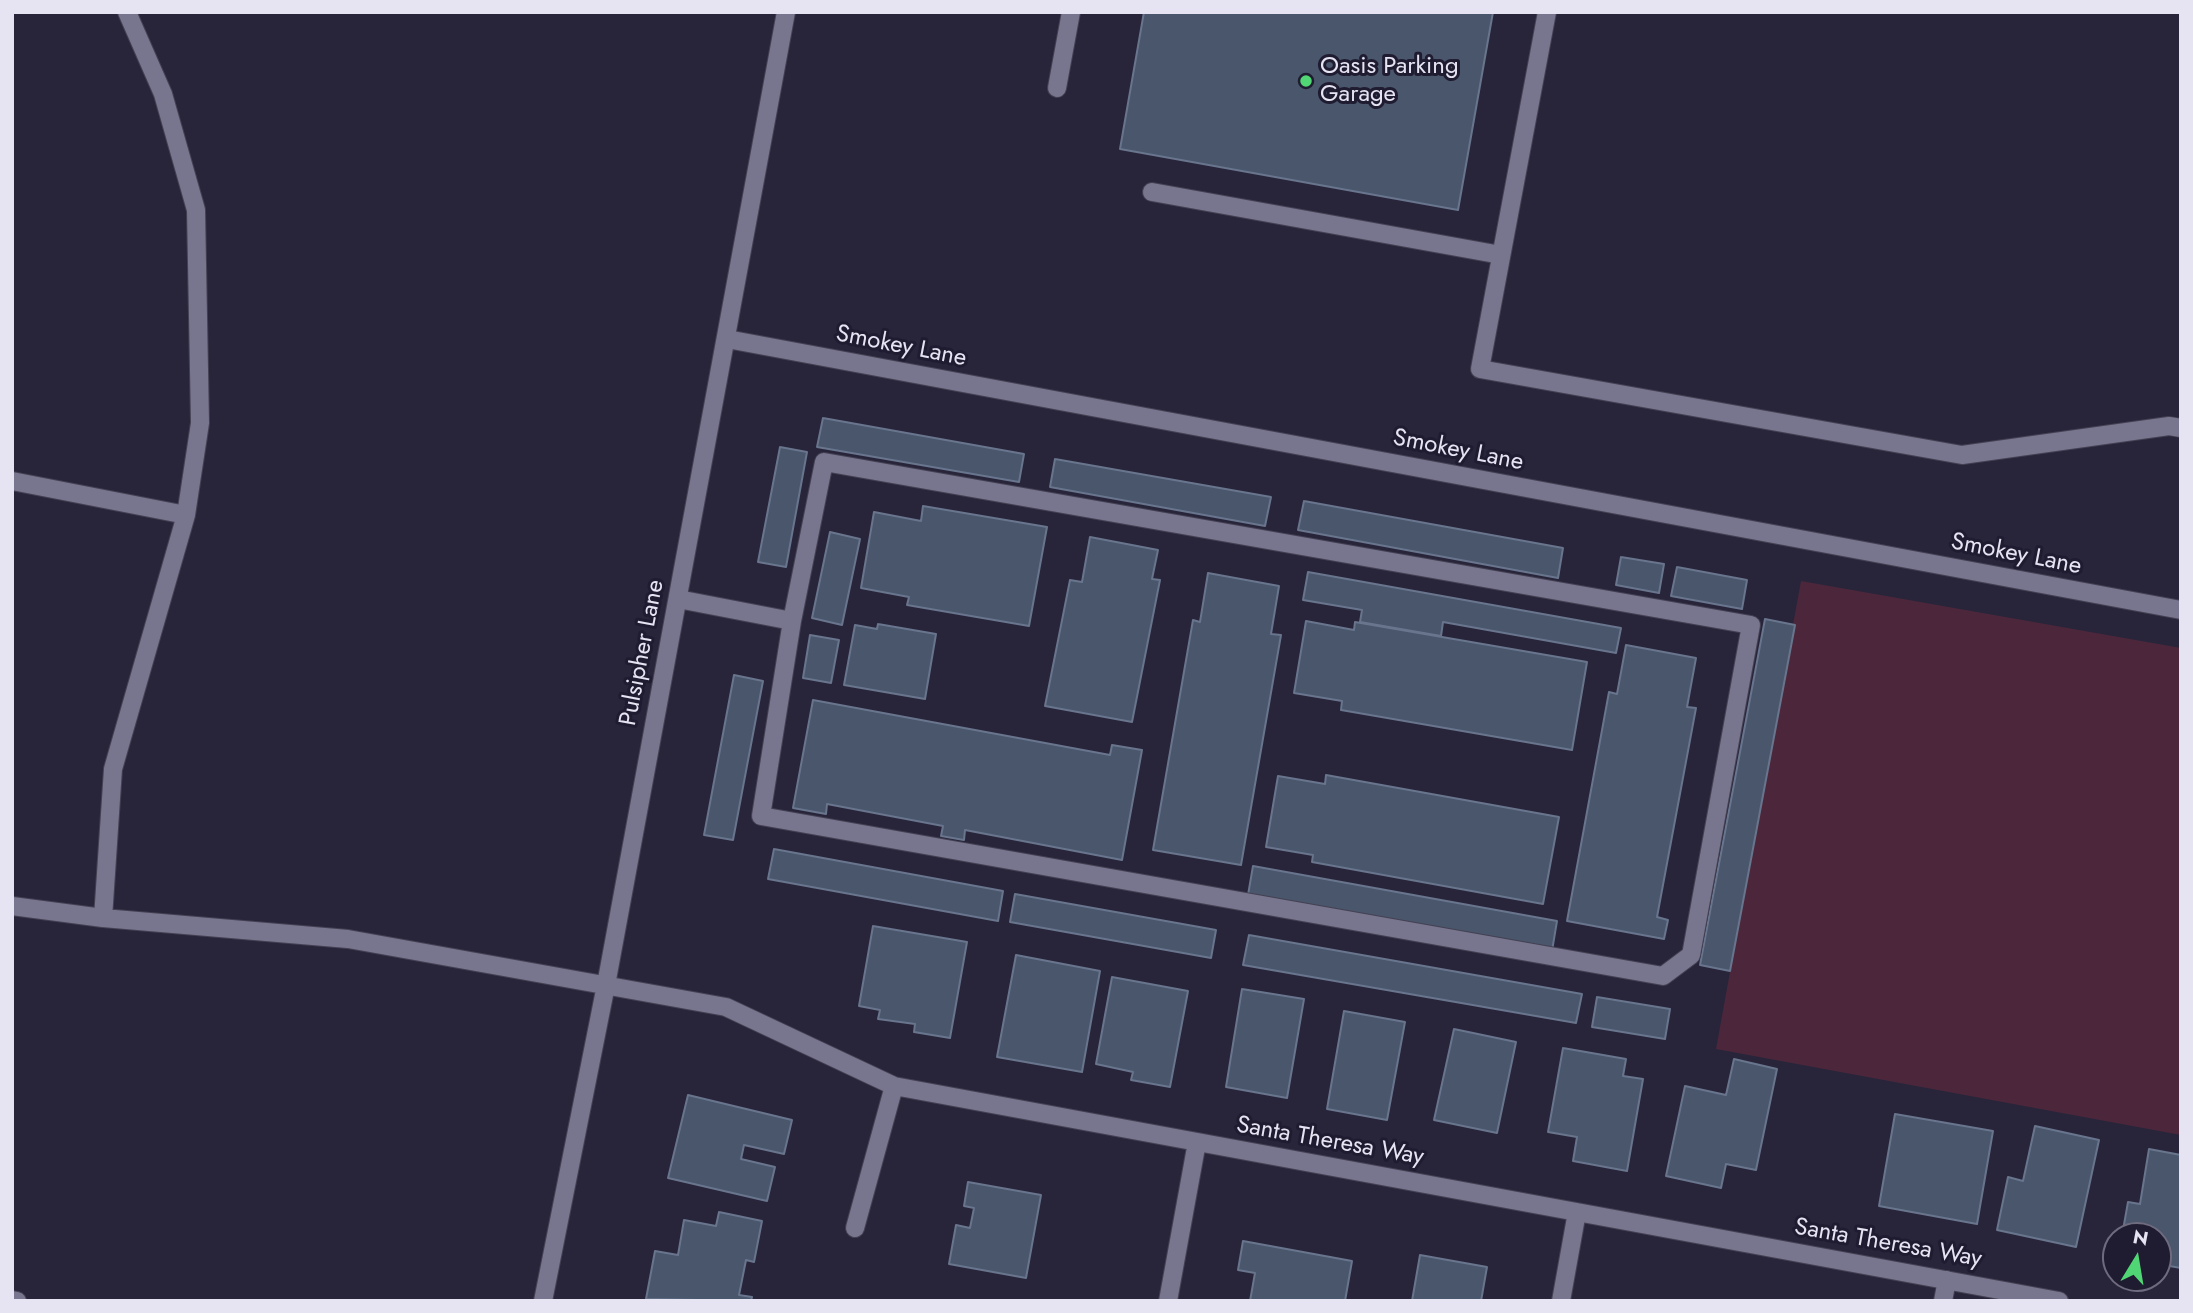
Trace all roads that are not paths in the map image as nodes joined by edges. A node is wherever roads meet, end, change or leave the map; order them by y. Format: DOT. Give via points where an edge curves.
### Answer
graph roads {
  1 [pos="127,12"];
  2 [pos="786,12"];
  3 [pos="1071,12"];
  4 [pos="1547,12"];
  5 [pos="1057,88"];
  6 [pos="1152,192"];
  7 [pos="1501,256"];
  8 [pos="727,339"];
  9 [pos="2181,428"];
  10 [pos="12,481"];
  11 [pos="186,515"];
  12 [pos="678,599"];
  13 [pos="2181,610"];
  14 [pos="792,621"];
  15 [pos="12,906"];
  16 [pos="103,918"];
  17 [pos="606,985"];
  18 [pos="894,1086"];
  19 [pos="1197,1142"];
  20 [pos="1577,1212"];
  21 [pos="855,1228"];
  22 [pos="1947,1280"];
  23 [pos="542,1301"];
  24 [pos="1168,1301"];
  25 [pos="1561,1301"];
  26 [pos="1943,1301"];
  27 [pos="2059,1301"];
  1 -- 11 [label="street" via="163,94 196,210 200,423"];
  2 -- 8 [label="street, Pulsipher Lane"];
  3 -- 5 [label="street"];
  4 -- 7 [label="street"];
  6 -- 7 [label="street"];
  7 -- 9 [label="street" via="1479,369 1962,455"];
  8 -- 12 [label="street, Pulsipher Lane"];
  8 -- 13 [label="street, Smokey Lane"];
  10 -- 11 [label="street"];
  11 -- 16 [label="street" via="113,769"];
  12 -- 14 [label="street"];
  12 -- 17 [label="street, Pulsipher Lane"];
  14 -- 14 [label="street" via="824,462 1751,625 1690,955 1663,976 761,816"];
  15 -- 16 [label="street, Santa Theresa Way"];
  16 -- 17 [label="street, Santa Theresa Way" via="348,939"];
  17 -- 18 [label="street, Santa Theresa Way" via="726,1007"];
  17 -- 23 [label="street, Pulsipher Lane"];
  18 -- 19 [label="street, Santa Theresa Way"];
  18 -- 21 [label="street"];
  19 -- 20 [label="street, Santa Theresa Way"];
  19 -- 24 [label="street"];
  20 -- 22 [label="street, Santa Theresa Way"];
  20 -- 25 [label="street"];
  22 -- 26 [label="street"];
  22 -- 27 [label="street, Santa Theresa Way"];
}
